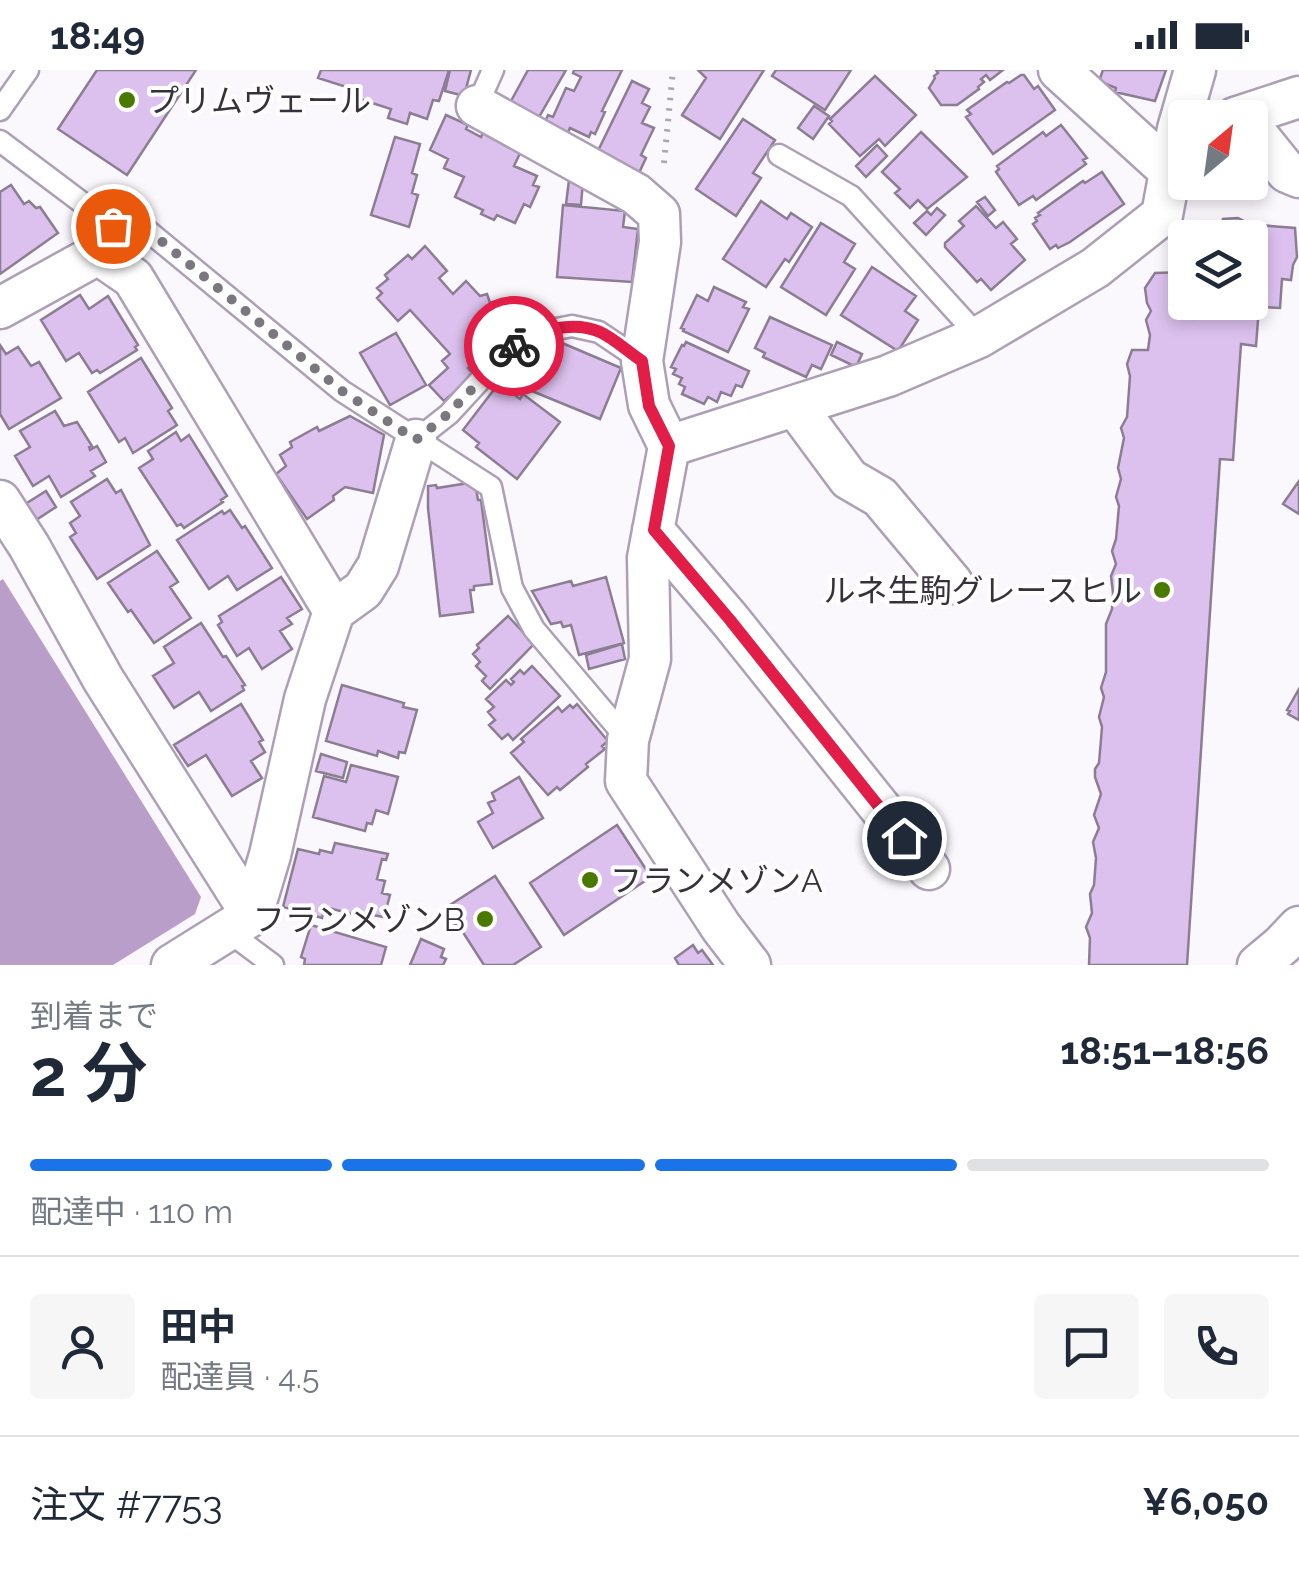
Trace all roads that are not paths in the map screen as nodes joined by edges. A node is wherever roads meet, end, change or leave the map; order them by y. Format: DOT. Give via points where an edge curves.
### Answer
graph roads {
  1 [pos="28,70"];
  2 [pos="1059,70"];
  3 [pos="1195,70"];
  4 [pos="485,88"];
  5 [pos="1299,97"];
  6 [pos="1188,100"];
  7 [pos="1268,109"];
  8 [pos="0,110"];
  9 [pos="0,141"];
  10 [pos="1268,150"];
  11 [pos="778,155"];
  12 [pos="1168,169"];
  13 [pos="1299,177"];
  14 [pos="1168,189"];
  15 [pos="106,240"];
  16 [pos="0,308"];
  17 [pos="979,336"];
  18 [pos="642,361"];
  19 [pos="795,406"];
  20 [pos="416,440"];
  21 [pos="669,446"];
  22 [pos="0,501"];
  23 [pos="654,530"];
  24 [pos="952,583"];
  25 [pos="334,611"];
  26 [pos="628,740"];
  27 [pos="928,869"];
  28 [pos="240,924"];
  29 [pos="172,965"];
  30 [pos="273,965"];
  31 [pos="750,965"];
  1 -- 8 [label="lane"];
  2 -- 12 [label="street"];
  3 -- 6 [label="street"];
  4 -- 18 [label="street" via="659,214"];
  5 -- 7 [label="street"];
  9 -- 15 [label="lane"];
  10 -- 13 [label="street"];
  11 -- 17 [label="lane" via="851,196"];
  14 -- 17 [label="street" via="1162,214 1096,268"];
  15 -- 16 [label="street"];
  15 -- 20 [label="lane" via="148,230 342,391"];
  15 -- 25 [label="street"];
  17 -- 19 [label="street" via="888,376"];
  18 -- 20 [label="lane" via="599,332 572,326 531,334"];
  18 -- 21 [label="street" via="649,406"];
  19 -- 21 [label="street"];
  19 -- 24 [label="street" via="849,479 880,498"];
  20 -- 25 [label="street" via="378,566 363,590"];
  20 -- 26 [label="lane" via="491,488 512,588 534,629"];
  21 -- 23 [label="street"];
  22 -- 28 [label="street"];
  23 -- 26 [label="street" via="648,558 650,658"];
  23 -- 27 [label="street"];
  25 -- 28 [label="street" via="305,700 270,855"];
  26 -- 31 [label="street" via="626,781"];
  28 -- 29 [label="street"];
  28 -- 30 [label="lane"];
}
